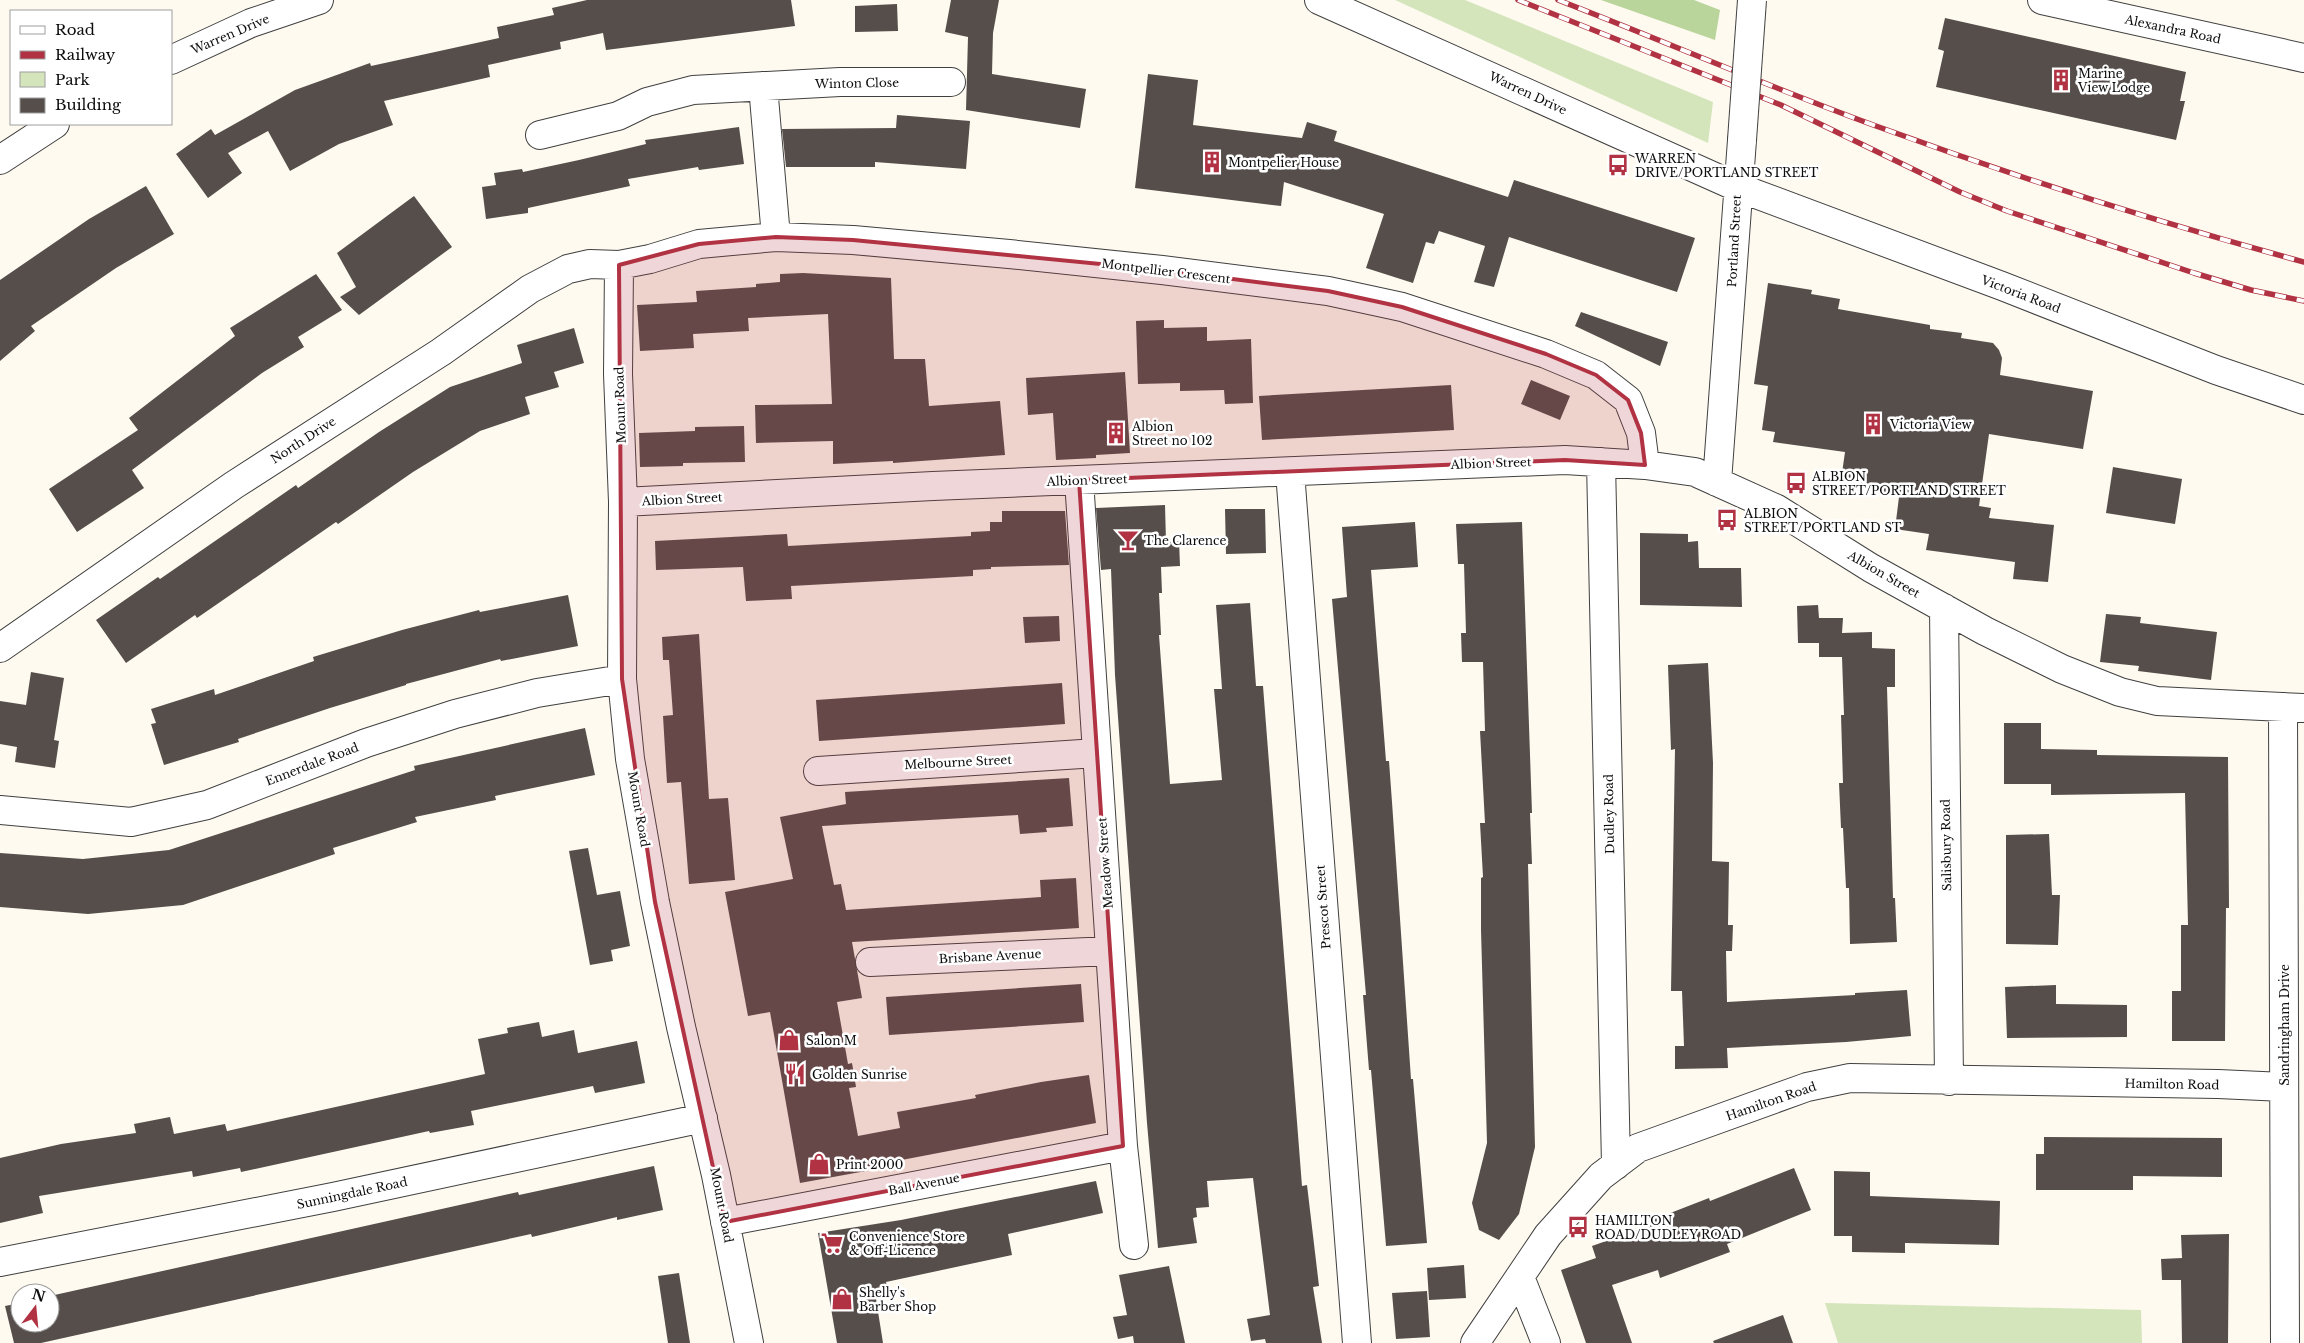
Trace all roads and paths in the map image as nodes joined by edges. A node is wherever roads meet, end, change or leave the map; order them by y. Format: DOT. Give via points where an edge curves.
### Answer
graph roads {
  1 [pos="319,0"];
  2 [pos="1319,0"];
  3 [pos="1752,0"];
  4 [pos="2042,0"];
  5 [pos="2304,58"];
  6 [pos="172,60"];
  7 [pos="951,82"];
  8 [pos="763,86"];
  9 [pos="53,125"];
  10 [pos="540,135"];
  11 [pos="0,160"];
  12 [pos="1737,188"];
  13 [pos="776,237"];
  14 [pos="619,265"];
  15 [pos="2304,400"];
  16 [pos="1601,462"];
  17 [pos="1645,465"];
  18 [pos="1290,472"];
  19 [pos="1079,480"];
  20 [pos="1717,482"];
  21 [pos="623,502"];
  22 [pos="1944,608"];
  23 [pos="0,648"];
  24 [pos="622,679"];
  25 [pos="2293,707"];
  26 [pos="1097,753"];
  27 [pos="818,771"];
  28 [pos="0,810"];
  29 [pos="1110,951"];
  30 [pos="870,962"];
  31 [pos="1949,1081"];
  32 [pos="2284,1087"];
  33 [pos="703,1118"];
  34 [pos="1123,1146"];
  35 [pos="1616,1165"];
  36 [pos="725,1222"];
  37 [pos="1134,1245"];
  38 [pos="0,1262"];
  39 [pos="1520,1278"];
  40 [pos="749,1343"];
  41 [pos="1357,1343"];
  42 [pos="1475,1343"];
  43 [pos="1546,1343"];
  44 [pos="2285,1343"];
  1 -- 6 [label="street, Warren Drive" via="251,23"];
  2 -- 12 [label="street, Warren Drive"];
  3 -- 12 [label="street, Portland Street, bridge"];
  4 -- 5 [label="street, Alexandra Road"];
  7 -- 8 [label="street, Winton Close"];
  8 -- 10 [label="street, Winton Close" via="693,90 647,102 618,116"];
  8 -- 13 [label="street"];
  9 -- 11 [label="street"];
  12 -- 15 [label="street, Victoria Road" via="2216,370"];
  12 -- 20 [label="street, Portland Street"];
  13 -- 14 [label="street, Montpellier Crescent" via="699,244"];
  13 -- 17 [label="street, Montpellier Crescent" via="853,240 1162,270 1328,291 1402,307 1546,354 1596,375 1628,400 1641,433"];
  14 -- 21 [label="street, Mount Road" via="618,374"];
  14 -- 23 [label="street, North Drive" via="590,264 568,269 530,289 441,352 234,484"];
  16 -- 17 [label="street, Albion Street"];
  16 -- 18 [label="street, Albion Street" via="1565,460"];
  16 -- 35 [label="street, Dudley Road"];
  17 -- 20 [label="street, Albion Street" via="1695,472"];
  18 -- 19 [label="street, Albion Street"];
  18 -- 41 [label="street, Prescot Street"];
  19 -- 21 [label="street, Albion Street"];
  19 -- 26 [label="street, Meadow Street"];
  20 -- 22 [label="street, Albion Street" via="1776,509"];
  21 -- 24 [label="street, Mount Road"];
  22 -- 25 [label="street, Albion Street" via="2062,669 2120,692 2157,701"];
  22 -- 31 [label="street, Salisbury Road"];
  24 -- 28 [label="street, Ennerdale Road" via="537,693 455,714 366,743 207,805 131,822"];
  24 -- 33 [label="street, Mount Road" via="630,759 654,902"];
  25 -- 32 [label="street, Sandringham Drive"];
  26 -- 27 [label="street, Melbourne Street"];
  26 -- 29 [label="street, Meadow Street"];
  29 -- 30 [label="street, Brisbane Avenue"];
  29 -- 34 [label="street, Meadow Street"];
  31 -- 32 [label="street, Hamilton Road"];
  31 -- 35 [label="street, Hamilton Road" via="1850,1078 1807,1087 1638,1148"];
  32 -- 44 [label="street, Sandringham Drive"];
  33 -- 36 [label="street, Mount Road"];
  33 -- 38 [label="street, Sunningdale Road" via="343,1195"];
  34 -- 36 [label="street, Ball Avenue"];
  34 -- 37 [label="street, Meadow Street"];
  35 -- 39 [label="street, Hamilton Road" via="1584,1193 1548,1235"];
  36 -- 40 [label="street, Mount Road"];
  39 -- 42 [label="street, Hamilton Road"];
  39 -- 43 [label="street"];
}
